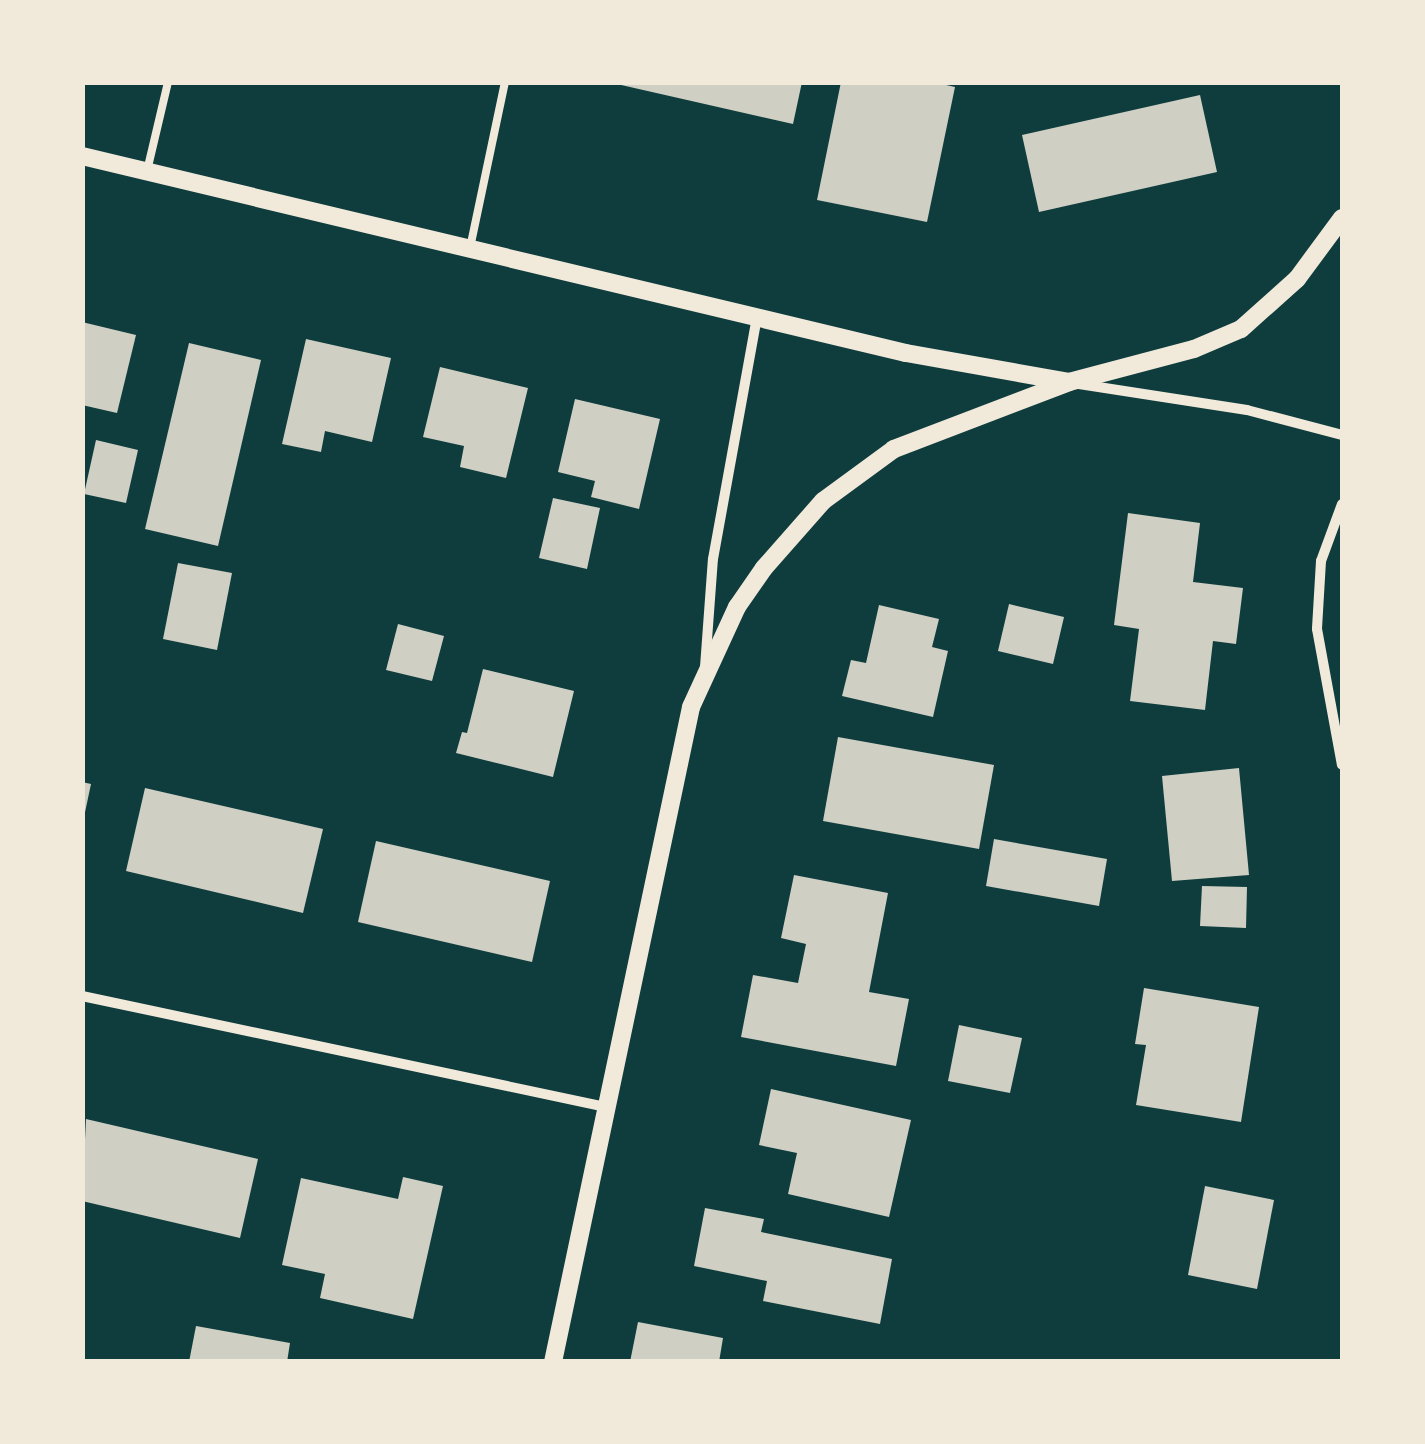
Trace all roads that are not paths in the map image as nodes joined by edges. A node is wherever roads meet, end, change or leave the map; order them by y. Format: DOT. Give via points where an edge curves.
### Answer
graph roads {
  1 [pos="168,82"];
  2 [pos="505,82"];
  3 [pos="82,156"];
  4 [pos="147,171"];
  5 [pos="1342,218"];
  6 [pos="470,248"];
  7 [pos="757,317"];
  8 [pos="1068,382"];
  9 [pos="1342,435"];
  10 [pos="1342,504"];
  11 [pos="705,670"];
  12 [pos="1342,764"];
  13 [pos="82,996"];
  14 [pos="606,1107"];
  15 [pos="554,1362"];
  1 -- 4 [label="lane"];
  2 -- 6 [label="lane"];
  3 -- 4 [label="street"];
  4 -- 6 [label="street"];
  5 -- 8 [label="street" via="1297,278 1241,330"];
  6 -- 7 [label="street"];
  7 -- 8 [label="street"];
  7 -- 11 [label="street" via="713,560"];
  8 -- 9 [label="street" via="1247,410"];
  8 -- 11 [label="street" via="929,433 857,473 794,530 764,568"];
  10 -- 12 [label="street" via="1321,562 1317,629"];
  11 -- 14 [label="street" via="691,707"];
  13 -- 14 [label="street"];
  14 -- 15 [label="street"];
}
